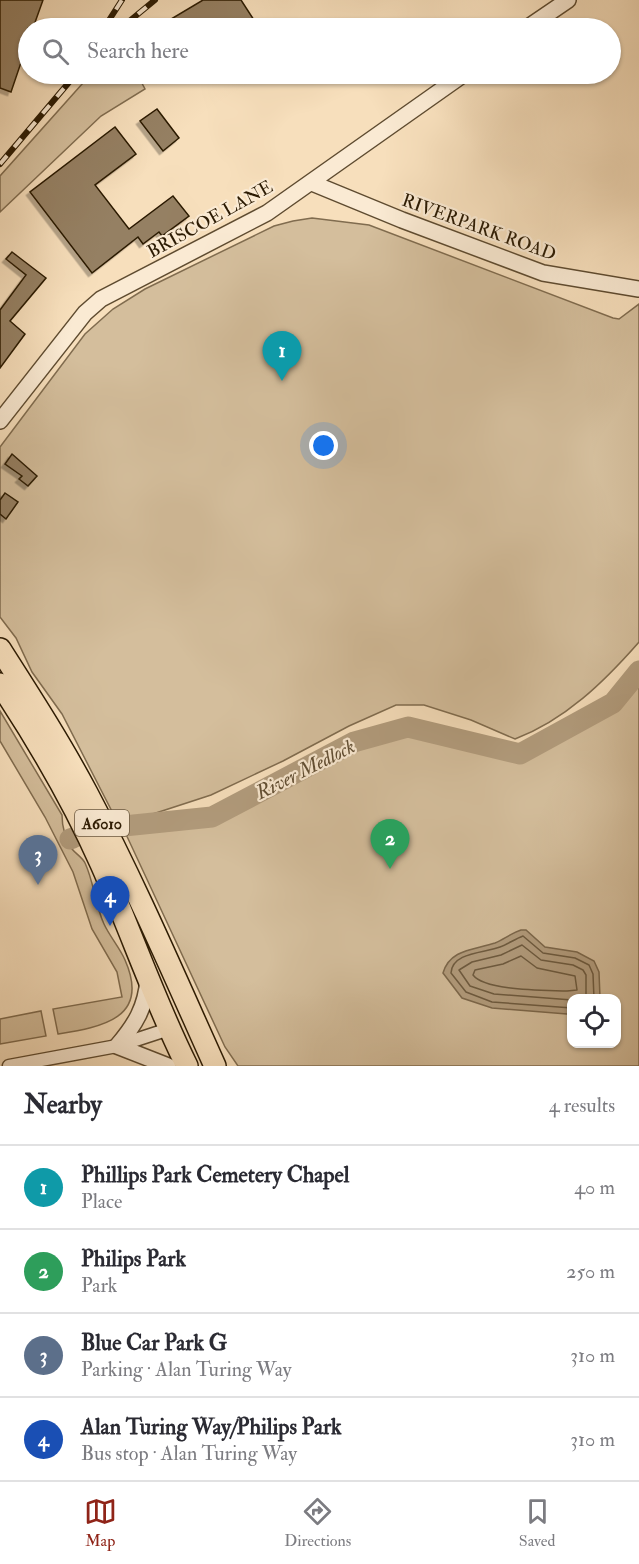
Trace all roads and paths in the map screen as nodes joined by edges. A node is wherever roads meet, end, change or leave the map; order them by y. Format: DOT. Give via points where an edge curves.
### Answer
graph roads {
  1 [pos="568,0"];
  2 [pos="542,18"];
  3 [pos="450,84"];
  4 [pos="312,183"];
  5 [pos="639,289"];
  6 [pos="0,421"];
  7 [pos="0,649"];
  8 [pos="0,684"];
  9 [pos="148,979"];
  10 [pos="194,1019"];
  11 [pos="170,1029"];
  12 [pos="117,1046"];
  13 [pos="9,1066"];
  14 [pos="168,1066"];
  15 [pos="187,1066"];
  16 [pos="215,1066"];
  1 -- 2 [label="street"];
  3 -- 4 [label="street, BRISCOE LANE"];
  4 -- 5 [label="street, RIVERPARK ROAD" via="543,273"];
  4 -- 6 [label="street, BRISCOE LANE" via="267,213 101,299 85,313"];
  7 -- 10 [label="highway, A6010" via="91,802"];
  8 -- 9 [label="highway, A6010" via="75,812"];
  9 -- 11 [label="highway, A6010"];
  9 -- 12 [label="street" via="141,1014"];
  10 -- 11 [label="highway"];
  10 -- 16 [label="highway, A6010"];
  11 -- 12 [label="street"];
  11 -- 15 [label="highway, A6010"];
  12 -- 13 [label="street"];
  12 -- 14 [label="street"];
}
